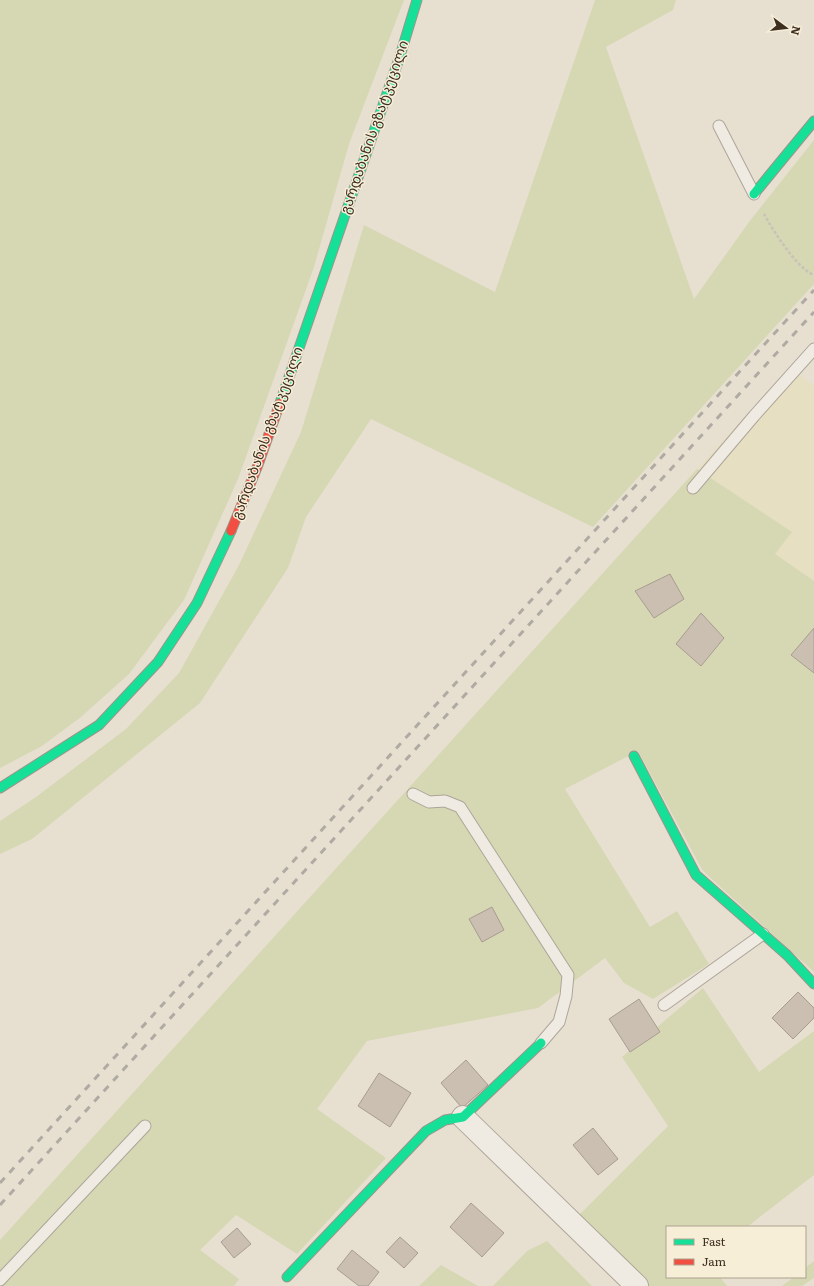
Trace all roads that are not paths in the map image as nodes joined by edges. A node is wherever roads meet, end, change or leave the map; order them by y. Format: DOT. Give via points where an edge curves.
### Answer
graph roads {
  1 [pos="417,0"];
  2 [pos="814,121"];
  3 [pos="719,126"];
  4 [pos="754,194"];
  5 [pos="814,349"];
  6 [pos="693,488"];
  7 [pos="634,756"];
  8 [pos="0,788"];
  9 [pos="413,794"];
  10 [pos="763,934"];
  11 [pos="814,984"];
  12 [pos="664,1005"];
  13 [pos="541,1043"];
  14 [pos="463,1117"];
  15 [pos="145,1126"];
  16 [pos="288,1277"];
  17 [pos="0,1280"];
  18 [pos="637,1286"];
  1 -- 8 [label="main road, გარდაბანის გზატკეცილი" via="400,56 258,465 197,603 158,662 99,725"];
  2 -- 4 [label="main road"];
  3 -- 4 [label="lane"];
  5 -- 6 [label="lane"];
  7 -- 10 [label="main road" via="696,874"];
  9 -- 13 [label="lane" via="429,802 445,801 460,807 568,975 559,1022"];
  10 -- 11 [label="main road"];
  10 -- 12 [label="lane"];
  13 -- 14 [label="main road"];
  14 -- 16 [label="main road" via="445,1120 426,1131"];
  14 -- 18 [label="street"];
  15 -- 17 [label="lane"];
}
